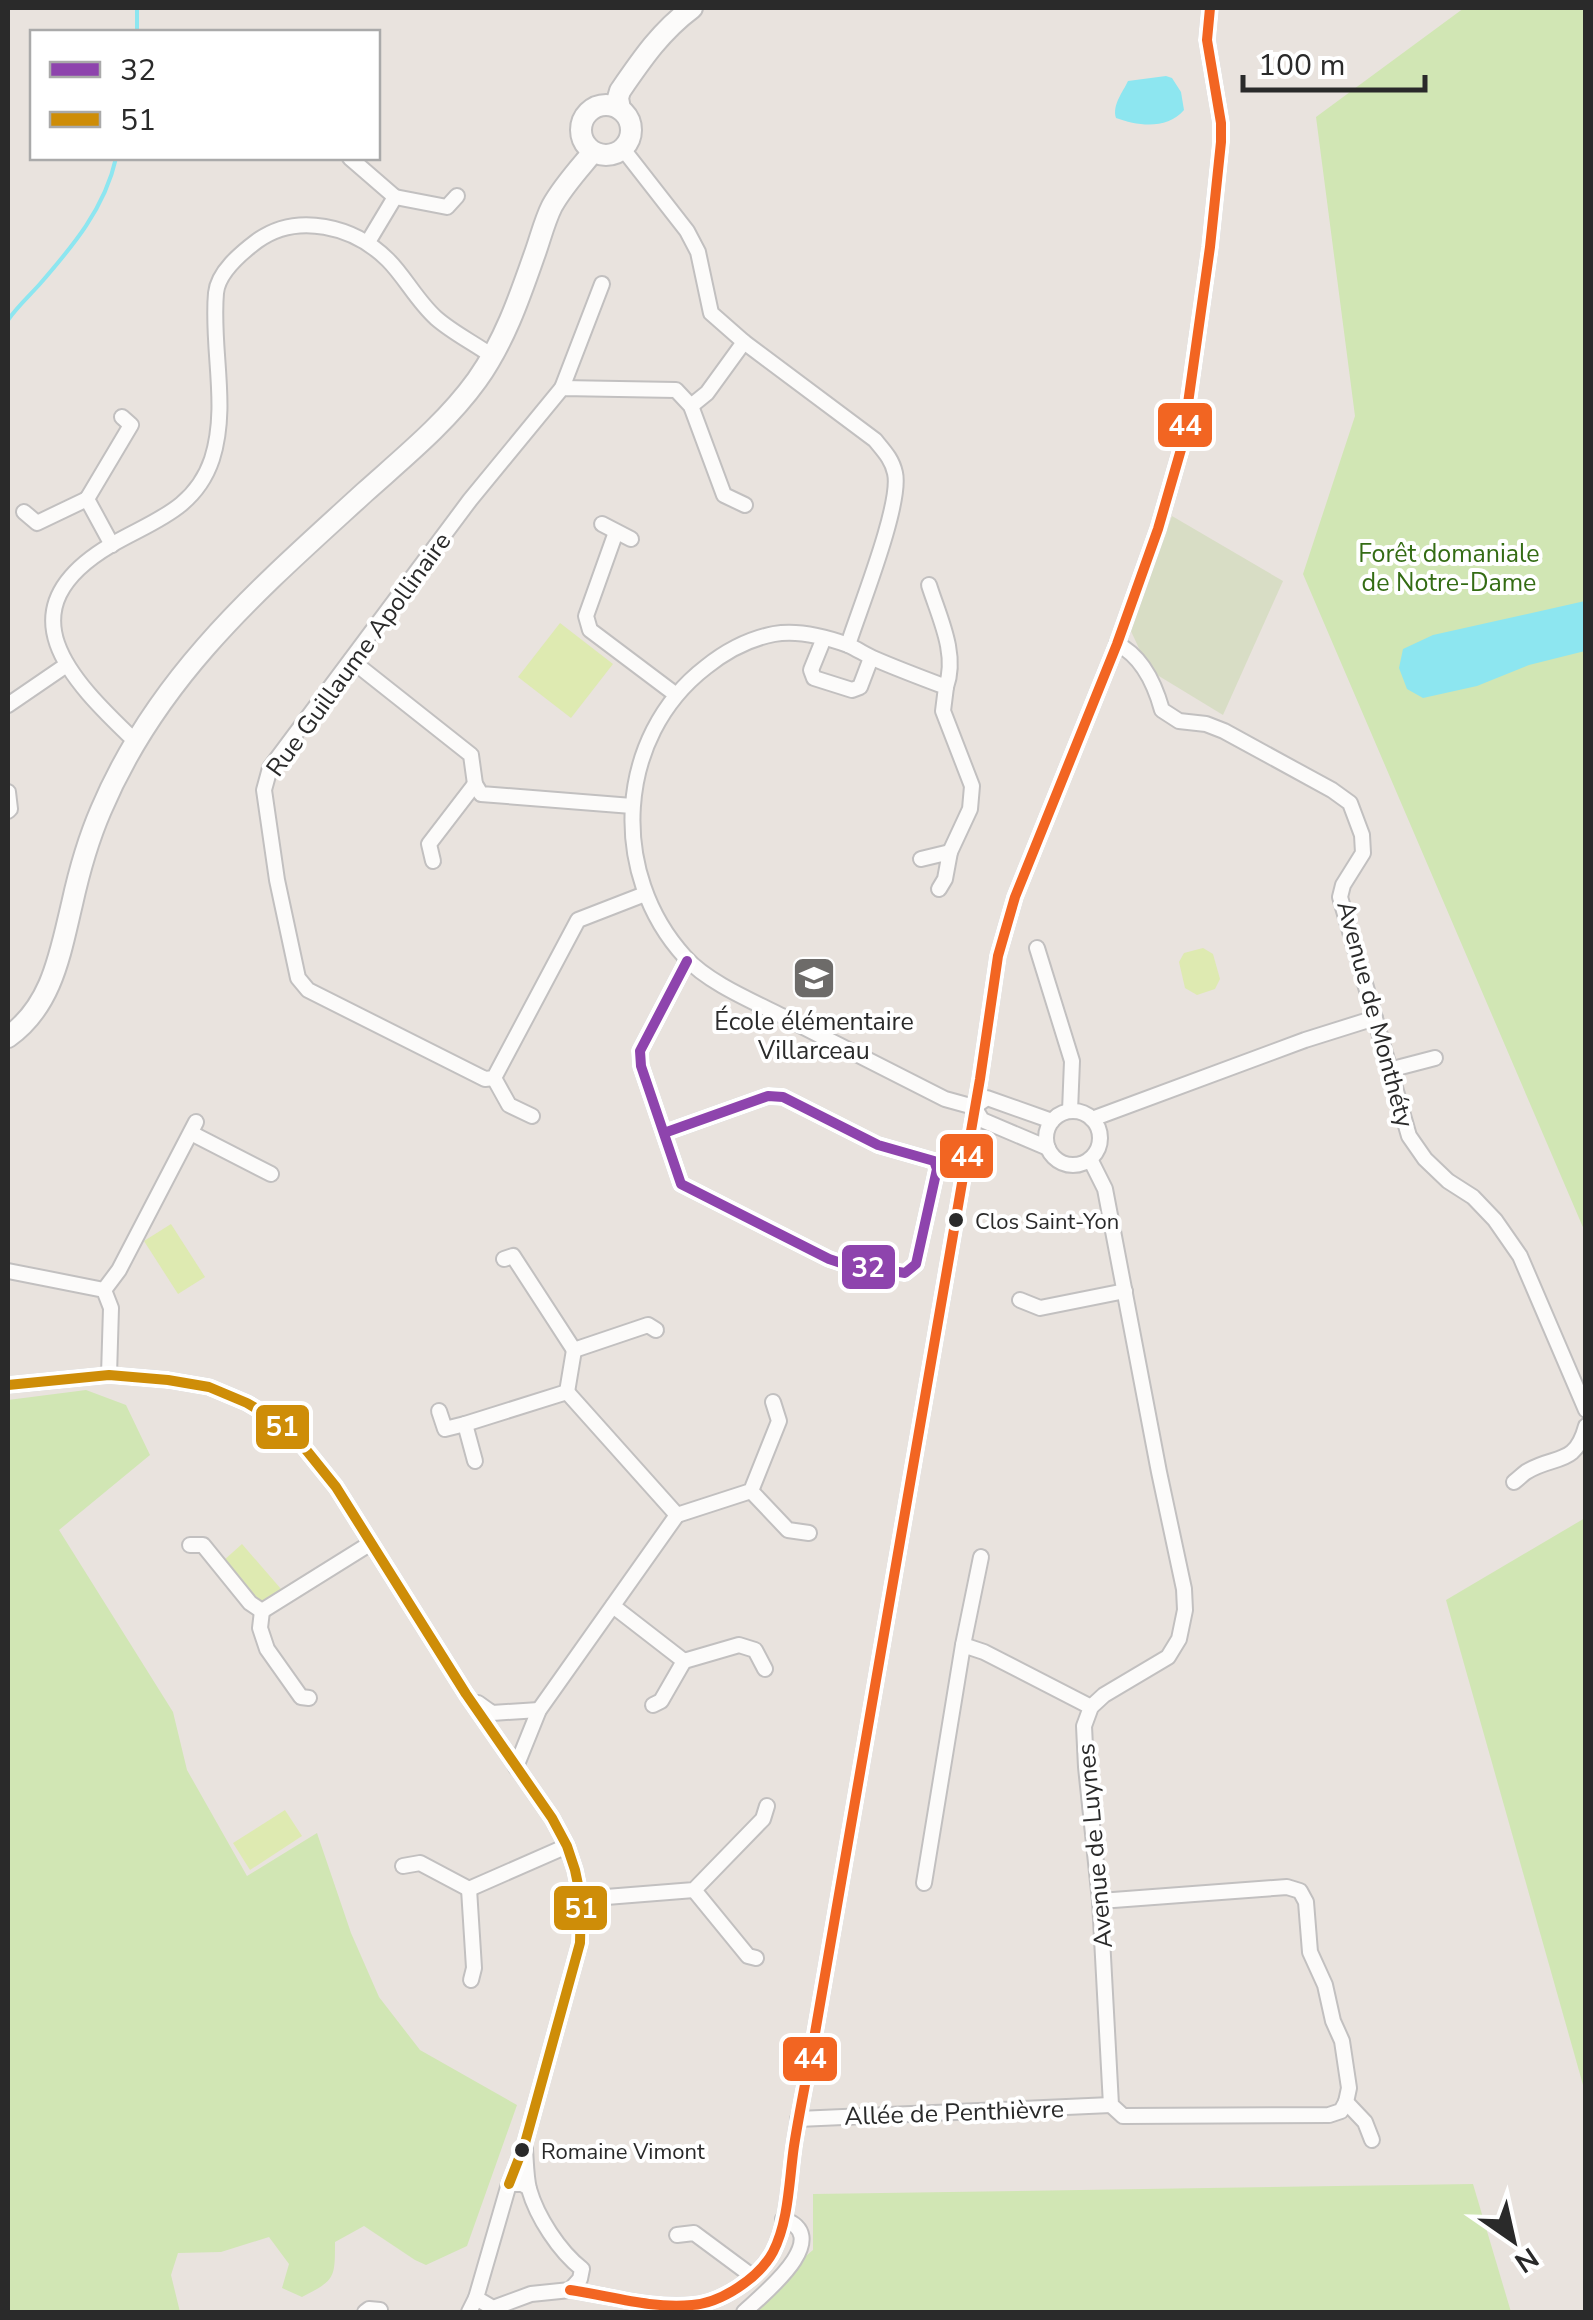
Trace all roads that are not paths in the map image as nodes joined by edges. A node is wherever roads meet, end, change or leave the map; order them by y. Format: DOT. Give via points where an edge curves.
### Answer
graph roads {
  1 [pos="692,8"];
  2 [pos="1210,8"];
  3 [pos="620,108"];
  4 [pos="623,149"];
  5 [pos="594,152"];
  6 [pos="352,160"];
  7 [pos="456,196"];
  8 [pos="395,197"];
  9 [pos="368,242"];
  10 [pos="602,284"];
  11 [pos="744,342"];
  12 [pos="492,356"];
  13 [pos="562,388"];
  14 [pos="691,406"];
  15 [pos="122,417"];
  16 [pos="87,499"];
  17 [pos="745,505"];
  18 [pos="24,512"];
  19 [pos="602,524"];
  20 [pos="112,545"];
  21 [pos="930,585"];
  22 [pos="824,638"];
  23 [pos="1117,644"];
  24 [pos="848,646"];
  25 [pos="872,658"];
  26 [pos="351,660"];
  27 [pos="65,666"];
  28 [pos="946,687"];
  29 [pos="675,694"];
  30 [pos="8,705"];
  31 [pos="135,741"];
  32 [pos="475,784"];
  33 [pos="8,792"];
  34 [pos="632,806"];
  35 [pos="8,811"];
  36 [pos="950,852"];
  37 [pos="922,859"];
  38 [pos="433,861"];
  39 [pos="940,888"];
  40 [pos="645,894"];
  41 [pos="1037,948"];
  42 [pos="687,960"];
  43 [pos="1375,1018"];
  44 [pos="8,1037"];
  45 [pos="1435,1058"];
  46 [pos="1389,1070"];
  47 [pos="494,1078"];
  48 [pos="974,1107"];
  49 [pos="1070,1111"];
  50 [pos="532,1116"];
  51 [pos="1092,1119"];
  52 [pos="1052,1121"];
  53 [pos="664,1133"];
  54 [pos="1048,1148"];
  55 [pos="1090,1160"];
  56 [pos="272,1174"];
  57 [pos="504,1259"];
  58 [pos="8,1270"];
  59 [pos="104,1290"];
  60 [pos="1124,1291"];
  61 [pos="1020,1300"];
  62 [pos="656,1330"];
  63 [pos="574,1350"];
  64 [pos="110,1375"];
  65 [pos="8,1384"];
  66 [pos="567,1392"];
  67 [pos="773,1402"];
  68 [pos="1586,1410"];
  69 [pos="439,1411"];
  70 [pos="465,1424"];
  71 [pos="1586,1426"];
  72 [pos="475,1461"];
  73 [pos="1514,1482"];
  74 [pos="751,1491"];
  75 [pos="677,1515"];
  76 [pos="809,1533"];
  77 [pos="371,1543"];
  78 [pos="190,1545"];
  79 [pos="981,1557"];
  80 [pos="613,1606"];
  81 [pos="262,1611"];
  82 [pos="964,1645"];
  83 [pos="684,1661"];
  84 [pos="765,1670"];
  85 [pos="466,1694"];
  86 [pos="309,1698"];
  87 [pos="653,1705"];
  88 [pos="1091,1707"];
  89 [pos="538,1710"];
  90 [pos="516,1768"];
  91 [pos="766,1806"];
  92 [pos="567,1846"];
  93 [pos="403,1866"];
  94 [pos="924,1883"];
  95 [pos="469,1890"];
  96 [pos="694,1890"];
  97 [pos="582,1899"];
  98 [pos="1100,1901"];
  99 [pos="756,1958"];
  100 [pos="471,1980"];
  101 [pos="1346,2102"];
  102 [pos="1111,2105"];
  103 [pos="798,2119"];
  104 [pos="1372,2140"];
  105 [pos="525,2143"];
  106 [pos="509,2184"];
  107 [pos="529,2188"];
  108 [pos="784,2219"];
  109 [pos="677,2235"];
  110 [pos="582,2269"];
  111 [pos="752,2276"];
  112 [pos="570,2290"];
  113 [pos="613,2296"];
  114 [pos="476,2298"];
  115 [pos="489,2310"];
  116 [pos="469,2312"];
  117 [pos="744,2312"];
  1 -- 3 [label="street" via="652,44 620,91"];
  2 -- 23 [label="street" via="1207,40 1221,142 1190,392 1172,484"];
  3 -- 4 [label="street" via="632,128"];
  3 -- 5 [label="street" via="599,106 583,120 581,134"];
  4 -- 5 [label="street"];
  4 -- 11 [label="street" via="687,231 710,313"];
  5 -- 12 [label="street" via="552,207"];
  6 -- 8 [label="street"];
  7 -- 8 [label="street" via="447,207"];
  8 -- 9 [label="street"];
  9 -- 12 [label="street" via="436,319"];
  9 -- 20 [label="street" via="322,225 294,227 270,232 230,266 216,287 219,405 212,458 202,481 168,516"];
  10 -- 13 [label="street, Rue Guillaume Apollinaire"];
  11 -- 14 [label="street"];
  11 -- 24 [label="street" via="876,440 890,458 893,507"];
  12 -- 31 [label="street" via="439,424 224,624"];
  13 -- 14 [label="street" via="676,390"];
  13 -- 26 [label="street, Rue Guillaume Apollinaire"];
  14 -- 17 [label="street" via="724,495"];
  15 -- 16 [label="street" via="130,425"];
  16 -- 18 [label="street" via="37,523"];
  16 -- 20 [label="street"];
  19 -- 29 [label="street" via="624,535 586,616 590,630"];
  20 -- 27 [label="street" via="67,581 55,604 52,629"];
  21 -- 28 [label="street" via="951,659"];
  22 -- 24 [label="street"];
  22 -- 25 [label="street" via="814,678 852,690 860,687"];
  22 -- 29 [label="street" via="774,634 735,647"];
  23 -- 43 [label="street, Avenue de Monthéty" via="1140,664 1162,710 1224,731 1350,803 1364,854 1340,897"];
  23 -- 48 [label="street" via="1015,897 998,956"];
  24 -- 25 [label="street"];
  25 -- 28 [label="street"];
  26 -- 32 [label="street" via="471,755"];
  26 -- 47 [label="street, Rue Guillaume Apollinaire" via="270,768 264,790 298,978 308,990"];
  27 -- 30 [label="street"];
  27 -- 31 [label="street"];
  28 -- 36 [label="street" via="943,711 972,786 970,809"];
  29 -- 34 [label="street" via="640,760"];
  31 -- 44 [label="street" via="85,852 56,970 34,1012"];
  32 -- 34 [label="street" via="481,794"];
  32 -- 38 [label="street" via="429,844"];
  33 -- 35 [label="street"];
  34 -- 40 [label="street"];
  36 -- 37 [label="street"];
  36 -- 39 [label="street"];
  40 -- 42 [label="street"];
  40 -- 47 [label="street" via="578,920"];
  41 -- 49 [label="street" via="1072,1061"];
  42 -- 48 [label="street" via="727,988 944,1099"];
  42 -- 53 [label="street" via="640,1051"];
  43 -- 46 [label="street, Avenue de Monthéty"];
  43 -- 51 [label="street"];
  45 -- 46 [label="street"];
  46 -- 68 [label="street, Avenue de Monthéty" via="1409,1136 1424,1159 1496,1220 1520,1256"];
  47 -- 50 [label="street" via="508,1104"];
  48 -- 52 [label="street" via="988,1098"];
  48 -- 54 [label="street" via="982,1120"];
  48 -- 103 [label="street"];
  49 -- 51 [label="street"];
  49 -- 52 [label="street"];
  51 -- 55 [label="street, Avenue de Luynes" via="1100,1138"];
  52 -- 54 [label="street"];
  53 -- 53 [label="street" via="681,1184 841,1263 905,1273 916,1264 934,1160 878,1145 783,1097 768,1096"];
  54 -- 55 [label="street" via="1066,1164"];
  55 -- 60 [label="street, Avenue de Luynes" via="1105,1190"];
  56 -- 59 [label="street" via="193,1128"];
  57 -- 63 [label="street" via="513,1256"];
  58 -- 59 [label="street"];
  59 -- 64 [label="street" via="111,1308"];
  60 -- 61 [label="street" via="1040,1308"];
  60 -- 88 [label="street, Avenue de Luynes" via="1185,1610 1168,1657"];
  62 -- 63 [label="street" via="648,1325"];
  63 -- 66 [label="street"];
  64 -- 65 [label="street"];
  64 -- 77 [label="street" via="209,1387 274,1420 336,1487"];
  66 -- 70 [label="street"];
  66 -- 75 [label="street"];
  67 -- 74 [label="street" via="779,1421"];
  69 -- 70 [label="street" via="445,1430"];
  70 -- 72 [label="street"];
  71 -- 73 [label="street" via="1568,1457"];
  74 -- 75 [label="street"];
  74 -- 76 [label="street" via="788,1530"];
  75 -- 80 [label="street"];
  77 -- 81 [label="street"];
  77 -- 85 [label="street"];
  78 -- 81 [label="street" via="203,1546"];
  79 -- 82 [label="street"];
  80 -- 83 [label="street"];
  80 -- 89 [label="street"];
  81 -- 86 [label="street" via="267,1649"];
  82 -- 88 [label="street"];
  82 -- 94 [label="street"];
  83 -- 84 [label="street" via="740,1645 755,1650"];
  83 -- 87 [label="street"];
  85 -- 89 [label="street" via="492,1713"];
  85 -- 90 [label="street"];
  88 -- 98 [label="street, Avenue de Luynes" via="1084,1740"];
  89 -- 90 [label="street"];
  90 -- 92 [label="street"];
  91 -- 96 [label="street" via="763,1819"];
  92 -- 95 [label="street"];
  92 -- 97 [label="street"];
  93 -- 95 [label="street" via="420,1863"];
  95 -- 100 [label="street"];
  96 -- 97 [label="street"];
  96 -- 99 [label="street"];
  97 -- 105 [label="street" via="576,1960"];
  98 -- 101 [label="street" via="1300,1891 1310,1952 1342,2041"];
  98 -- 102 [label="street, Avenue de Luynes"];
  101 -- 102 [label="street" via="1330,2115 1123,2116"];
  101 -- 104 [label="street" via="1366,2122"];
  102 -- 103 [label="street, Allée de Penthièvre"];
  103 -- 108 [label="street"];
  105 -- 106 [label="street"];
  105 -- 107 [label="street"];
  106 -- 107 [label="street"];
  106 -- 114 [label="street"];
  107 -- 110 [label="street" via="554,2238"];
  108 -- 111 [label="street" via="772,2254"];
  108 -- 117 [label="street" via="801,2238 796,2260"];
  109 -- 111 [label="street" via="694,2234"];
  110 -- 112 [label="street"];
  110 -- 113 [label="street"];
  111 -- 113 [label="street" via="698,2305"];
  112 -- 113 [label="street"];
  112 -- 115 [label="street" via="532,2294"];
  114 -- 115 [label="street"];
  114 -- 116 [label="street"];
}
